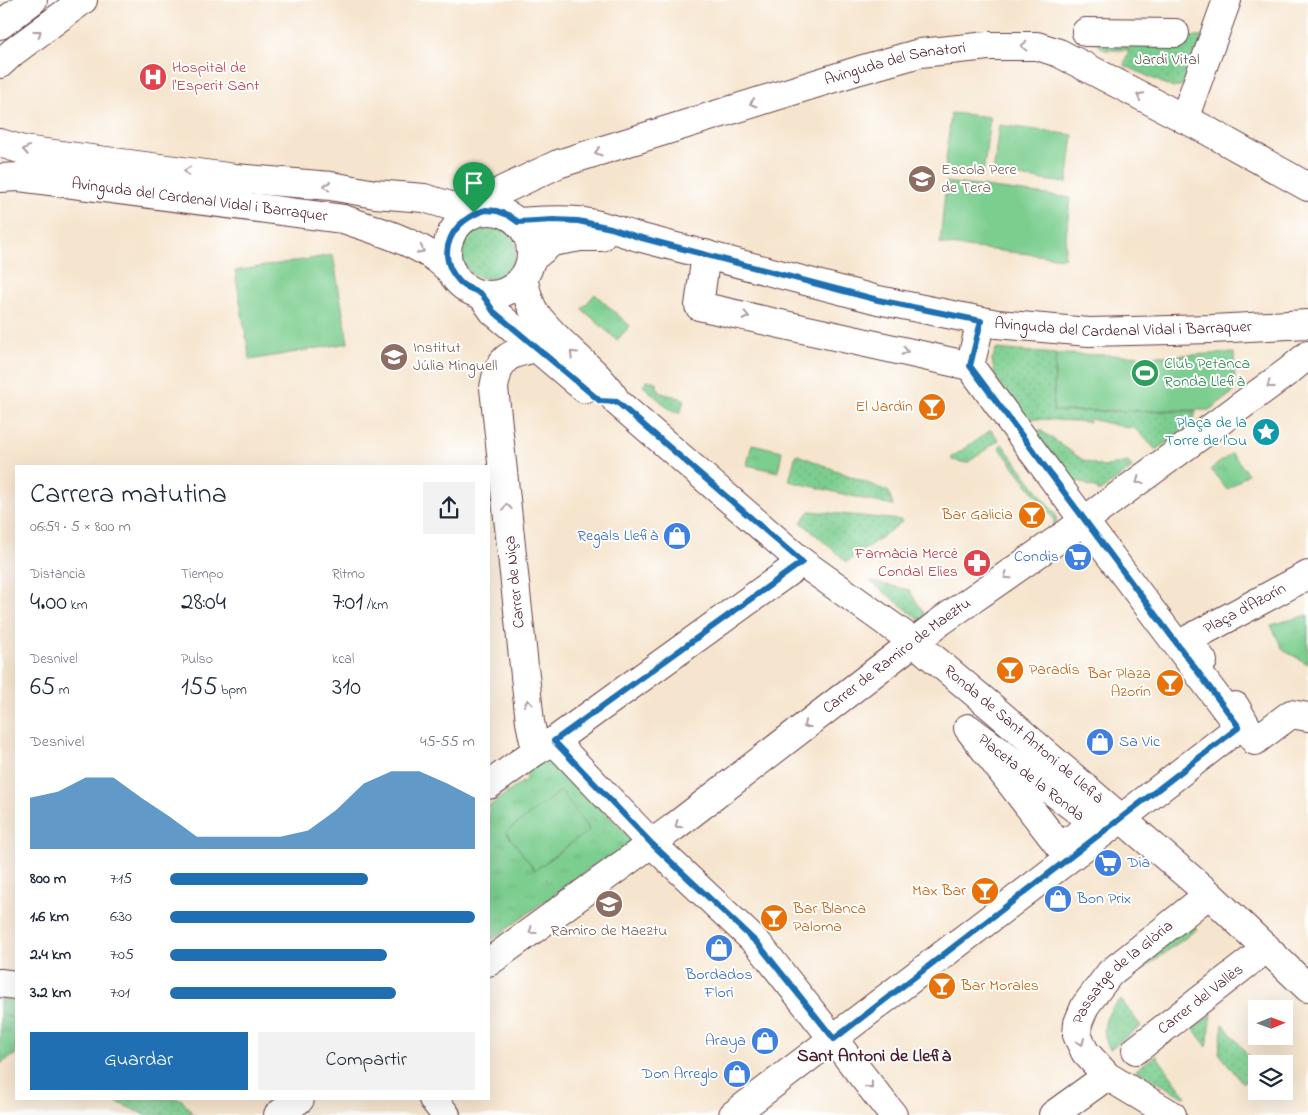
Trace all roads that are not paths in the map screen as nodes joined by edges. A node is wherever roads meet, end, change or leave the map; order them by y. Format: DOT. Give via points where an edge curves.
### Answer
graph roads {
  1 [pos="33,0"];
  2 [pos="83,0"];
  3 [pos="1227,0"];
  4 [pos="0,25"];
  5 [pos="1086,32"];
  6 [pos="1175,32"];
  7 [pos="0,64"];
  8 [pos="1184,119"];
  9 [pos="0,143"];
  10 [pos="0,178"];
  11 [pos="1308,187"];
  12 [pos="375,194"];
  13 [pos="474,213"];
  14 [pos="518,222"];
  15 [pos="396,237"];
  16 [pos="638,237"];
  17 [pos="706,254"];
  18 [pos="527,268"];
  19 [pos="452,272"];
  20 [pos="481,294"];
  21 [pos="981,321"];
  22 [pos="1308,324"];
  23 [pos="537,348"];
  24 [pos="1308,355"];
  25 [pos="970,366"];
  26 [pos="617,402"];
  27 [pos="1084,521"];
  28 [pos="802,562"];
  29 [pos="1308,575"];
  30 [pos="1308,586"];
  31 [pos="914,642"];
  32 [pos="1196,652"];
  33 [pos="1308,717"];
  34 [pos="545,746"];
  35 [pos="490,784"];
  36 [pos="1122,818"];
  37 [pos="652,844"];
  38 [pos="1209,894"];
  39 [pos="1267,948"];
  40 [pos="490,961"];
  41 [pos="0,983"];
  42 [pos="15,985"];
  43 [pos="1308,988"];
  44 [pos="834,1039"];
  45 [pos="1118,1066"];
  46 [pos="299,1100"];
  47 [pos="434,1100"];
  48 [pos="278,1115"];
  49 [pos="446,1115"];
  50 [pos="733,1115"];
  51 [pos="892,1115"];
  52 [pos="1053,1115"];
  53 [pos="1172,1115"];
  1 -- 4 [label="street"];
  7 -- 2 [label="street, one-way"];
  3 -- 8 [label="street"];
  5 -- 6 [label="street"];
  8 -- 11 [label="street, Avinguda del Sanatori"];
  8 -- 13 [label="street, Avinguda del Sanatori, one-way" via="1059,53 1037,46 988,46 920,53 558,164 503,190"];
  12 -- 9 [label="street, Avinguda del Cardenal Vidal i Barraquer, one-way" via="23,150"];
  10 -- 15 [label="street, Avinguda del Cardenal Vidal i Barraquer" via="20,177 343,219"];
  12 -- 13 [label="street, Avinguda del Cardenal Vidal i Barraquer" via="424,198"];
  12 -- 15 [label="street, Avinguda del Cardenal Vidal i Barraquer" via="378,212"];
  13 -- 14 [label="street" via="497,211"];
  13 -- 19 [label="street" via="460,223 450,238 447,255"];
  14 -- 16 [label="street, Avinguda del Cardenal Vidal i Barraquer" via="578,221"];
  14 -- 18 [label="street" via="530,245"];
  15 -- 19 [label="street, Avinguda del Cardenal Vidal i Barraquer, one-way" via="431,255"];
  16 -- 17 [label="street, Avinguda del Cardenal Vidal i Barraquer"];
  16 -- 18 [label="street, Avinguda del Cardenal Vidal i Barraquer" via="581,237 552,242"];
  17 -- 21 [label="street, Avinguda del Cardenal Vidal i Barraquer" via="878,300"];
  17 -- 25 [label="street, one-way" via="699,306"];
  18 -- 20 [label="street" via="515,286 494,295"];
  26 -- 18 [label="street, one-way" via="609,389 554,336 535,312"];
  19 -- 20 [label="street" via="469,290"];
  20 -- 23 [label="street" via="493,311"];
  21 -- 22 [label="street, Avinguda del Cardenal Vidal i Barraquer" via="1089,332"];
  21 -- 25 [label="street"];
  23 -- 26 [label="street" via="600,401"];
  34 -- 23 [label="street, Carrer de Niça, one-way" via="530,722 494,388 496,373 506,358"];
  24 -- 27 [label="street, Carrer de Ramiro de Maeztu, one-way"];
  25 -- 27 [label="street"];
  26 -- 28 [label="street, Ronda de Sant Antoni de Llefià"];
  27 -- 31 [label="street, Carrer de Ramiro de Maeztu, one-way"];
  27 -- 36 [label="street" via="1239,727"];
  28 -- 31 [label="street, Ronda de Sant Antoni de Llefià"];
  28 -- 34 [label="street"];
  29 -- 32 [label="street, Plaça d'Azorín" via="1187,640"];
  30 -- 32 [label="street"];
  31 -- 36 [label="street, Ronda de Sant Antoni de Llefià"];
  31 -- 37 [label="street, Carrer de Ramiro de Maeztu, one-way"];
  32 -- 33 [label="street, Plaça d'Azorín" via="1237,708 1255,741 1291,714"];
  34 -- 35 [label="street"];
  34 -- 37 [label="street"];
  36 -- 38 [label="street, Ronda de Sant Antoni de Llefià"];
  36 -- 44 [label="street"];
  37 -- 40 [label="street, Carrer de Ramiro de Maeztu, one-way"];
  37 -- 44 [label="street" via="759,945"];
  38 -- 39 [label="street, Ronda de Sant Antoni de Llefià"];
  38 -- 45 [label="street, Passatge de la Glòria, one-way" via="1110,973 1084,1006 1077,1035 1085,1052"];
  39 -- 43 [label="street, Ronda de Sant Antoni de Llefià"];
  39 -- 45 [label="street, Carrer del Vallès"];
  41 -- 42 [label="street"];
  44 -- 50 [label="street"];
  44 -- 51 [label="street, one-way"];
  45 -- 52 [label="street, Carrer del Vallès"];
  45 -- 53 [label="street, Passatge de la Glòria"];
  46 -- 48 [label="street"];
  47 -- 49 [label="street"];
}
